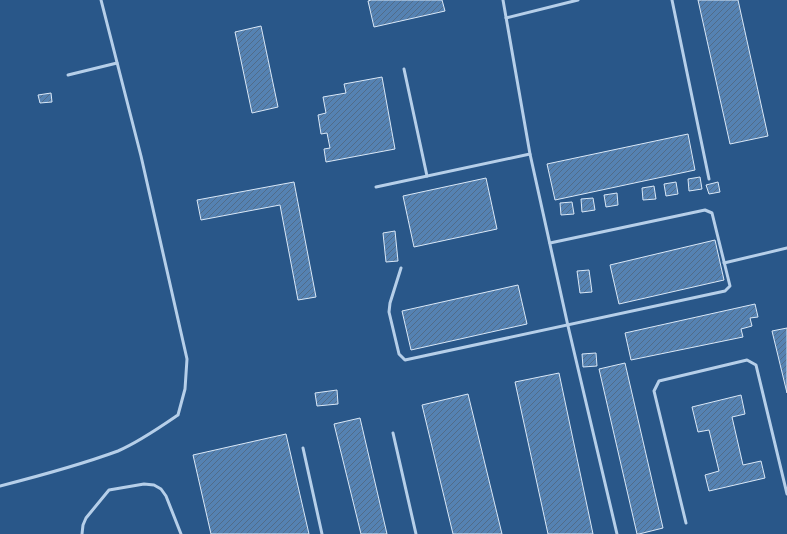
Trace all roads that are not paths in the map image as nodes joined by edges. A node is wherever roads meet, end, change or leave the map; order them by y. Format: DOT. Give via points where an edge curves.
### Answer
graph roads {
  1 [pos="101,0"];
  2 [pos="503,0"];
  3 [pos="578,0"];
  4 [pos="672,0"];
  5 [pos="506,18"];
  6 [pos="117,63"];
  7 [pos="404,69"];
  8 [pos="68,75"];
  9 [pos="530,154"];
  10 [pos="427,176"];
  11 [pos="709,179"];
  12 [pos="376,187"];
  13 [pos="550,243"];
  14 [pos="787,248"];
  15 [pos="724,263"];
  16 [pos="401,268"];
  17 [pos="568,326"];
  18 [pos="393,433"];
  19 [pos="302,448"];
  20 [pos="0,486"];
  21 [pos="787,494"];
  22 [pos="686,523"];
  23 [pos="82,534"];
  24 [pos="181,534"];
  25 [pos="322,534"];
  26 [pos="416,534"];
  27 [pos="617,534"];
  1 -- 6 [label="lane"];
  2 -- 5 [label="lane"];
  3 -- 5 [label="lane"];
  4 -- 11 [label="lane"];
  5 -- 9 [label="lane"];
  6 -- 8 [label="lane"];
  6 -- 20 [label="lane" via="187,359 185,388 178,415 154,432 119,450"];
  7 -- 10 [label="lane"];
  9 -- 10 [label="lane"];
  9 -- 13 [label="lane"];
  10 -- 12 [label="lane"];
  13 -- 15 [label="lane" via="705,210 712,213"];
  13 -- 17 [label="lane"];
  14 -- 15 [label="lane"];
  15 -- 17 [label="lane" via="730,286 725,291"];
  16 -- 17 [label="lane" via="389,312 399,354 405,360"];
  17 -- 27 [label="lane"];
  18 -- 26 [label="lane"];
  19 -- 25 [label="lane"];
  21 -- 22 [label="lane" via="756,365 747,360 658,381 654,390"];
  23 -- 24 [label="lane" via="86,518 109,490 154,484 166,496"];
}
